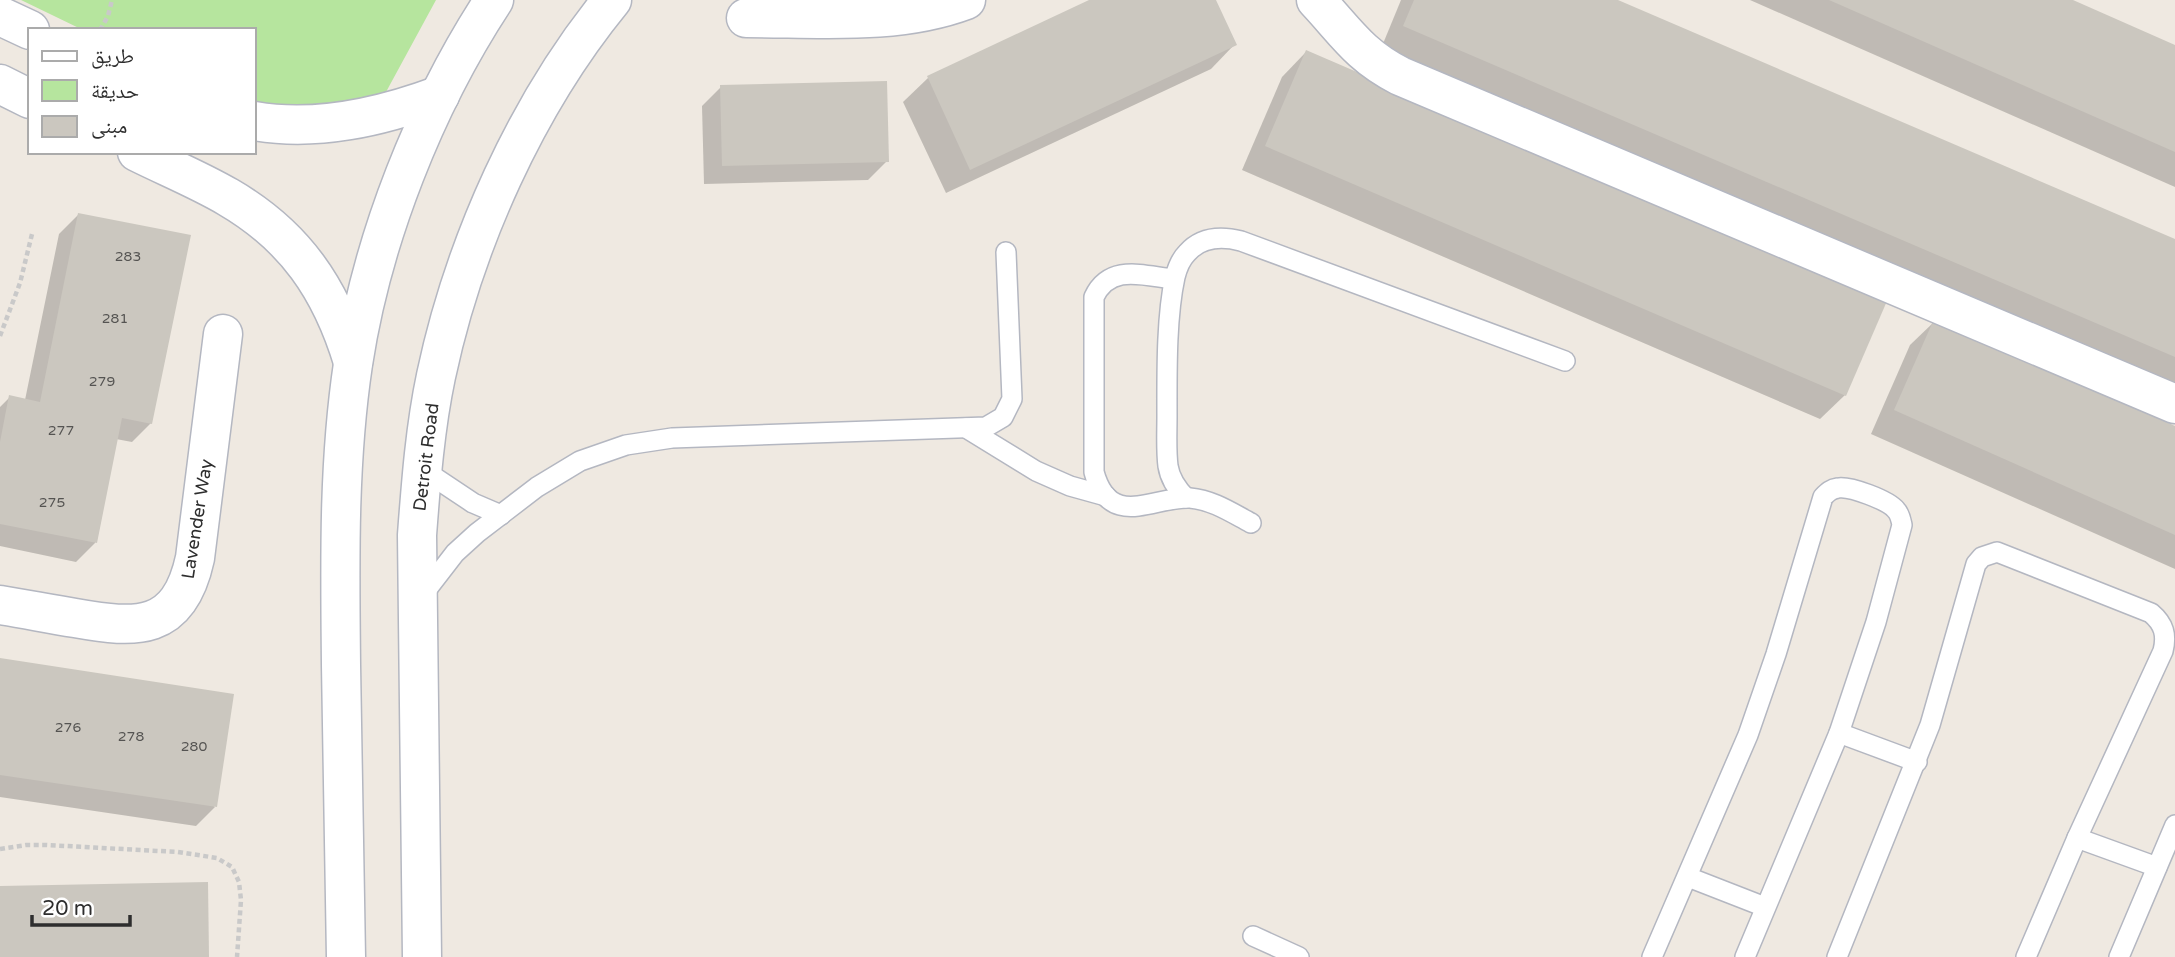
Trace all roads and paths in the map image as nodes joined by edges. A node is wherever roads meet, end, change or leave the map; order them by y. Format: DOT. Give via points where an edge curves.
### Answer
graph roads {
  1 [pos="112,0"];
  2 [pos="494,0"];
  3 [pos="612,0"];
  4 [pos="966,0"];
  5 [pos="1316,0"];
  6 [pos="0,16"];
  7 [pos="1339,17"];
  8 [pos="746,18"];
  9 [pos="101,28"];
  10 [pos="28,29"];
  11 [pos="0,84"];
  12 [pos="440,95"];
  13 [pos="28,98"];
  14 [pos="256,121"];
  15 [pos="141,154"];
  16 [pos="32,234"];
  17 [pos="1006,252"];
  18 [pos="1174,279"];
  19 [pos="223,334"];
  20 [pos="0,336"];
  21 [pos="1565,361"];
  22 [pos="353,362"];
  23 [pos="2175,404"];
  24 [pos="966,428"];
  25 [pos="422,469"];
  26 [pos="1106,496"];
  27 [pos="1186,498"];
  28 [pos="501,515"];
  29 [pos="1251,523"];
  30 [pos="418,601"];
  31 [pos="0,605"];
  32 [pos="1839,733"];
  33 [pos="1916,762"];
  34 [pos="2175,825"];
  35 [pos="2077,838"];
  36 [pos="0,849"];
  37 [pos="2157,867"];
  38 [pos="1688,877"];
  39 [pos="1765,908"];
  40 [pos="1253,936"];
  41 [pos="237,957"];
  42 [pos="346,957"];
  43 [pos="422,957"];
  44 [pos="1299,957"];
  45 [pos="1653,957"];
  46 [pos="1745,957"];
  47 [pos="1838,957"];
  48 [pos="2026,957"];
  49 [pos="2119,957"];
  1 -- 9 [label="path"];
  2 -- 12 [label="street"];
  3 -- 25 [label="street, Detroit Road" via="537,110 493,200 459,287 436,377"];
  4 -- 8 [label="street" via="891,17"];
  5 -- 7 [label="street"];
  6 -- 10 [label="street"];
  7 -- 23 [label="street" via="1380,65 1400,76"];
  11 -- 13 [label="street"];
  12 -- 14 [label="street" via="339,122"];
  12 -- 22 [label="street" via="384,236"];
  15 -- 22 [label="street" via="226,195 276,231 298,253 332,304"];
  16 -- 20 [label="path"];
  17 -- 24 [label="lane" via="1012,399 1003,416 986,427"];
  18 -- 21 [label="lane" via="1187,253 1212,238 1227,237"];
  18 -- 26 [label="lane" via="1116,275 1106,280 1094,297 1094,472"];
  18 -- 27 [label="lane" via="1167,453 1172,480"];
  19 -- 31 [label="street, Lavender Way" via="195,558 177,602 151,620 128,625"];
  22 -- 42 [label="street" via="343,445 340,542"];
  24 -- 26 [label="lane" via="1036,471"];
  24 -- 28 [label="lane" via="672,438 626,445 580,461"];
  25 -- 28 [label="lane" via="473,503"];
  25 -- 30 [label="street, Detroit Road"];
  26 -- 27 [label="lane" via="1130,507"];
  27 -- 29 [label="lane" via="1217,505"];
  28 -- 30 [label="lane" via="455,553"];
  30 -- 43 [label="street, Detroit Road"];
  32 -- 33 [label="lane"];
  32 -- 38 [label="lane" via="1902,525 1895,507 1841,487 1831,490 1819,506 1748,735"];
  32 -- 39 [label="lane"];
  33 -- 35 [label="lane" via="1973,572 1982,557 2005,554 2151,613 2163,626 2163,651"];
  33 -- 47 [label="lane"];
  34 -- 37 [label="lane"];
  35 -- 37 [label="lane"];
  35 -- 48 [label="lane"];
  36 -- 41 [label="path" via="47,845 217,858 232,867 239,882"];
  37 -- 49 [label="lane"];
  38 -- 39 [label="lane"];
  38 -- 45 [label="lane"];
  39 -- 46 [label="lane"];
  40 -- 44 [label="lane"];
}
